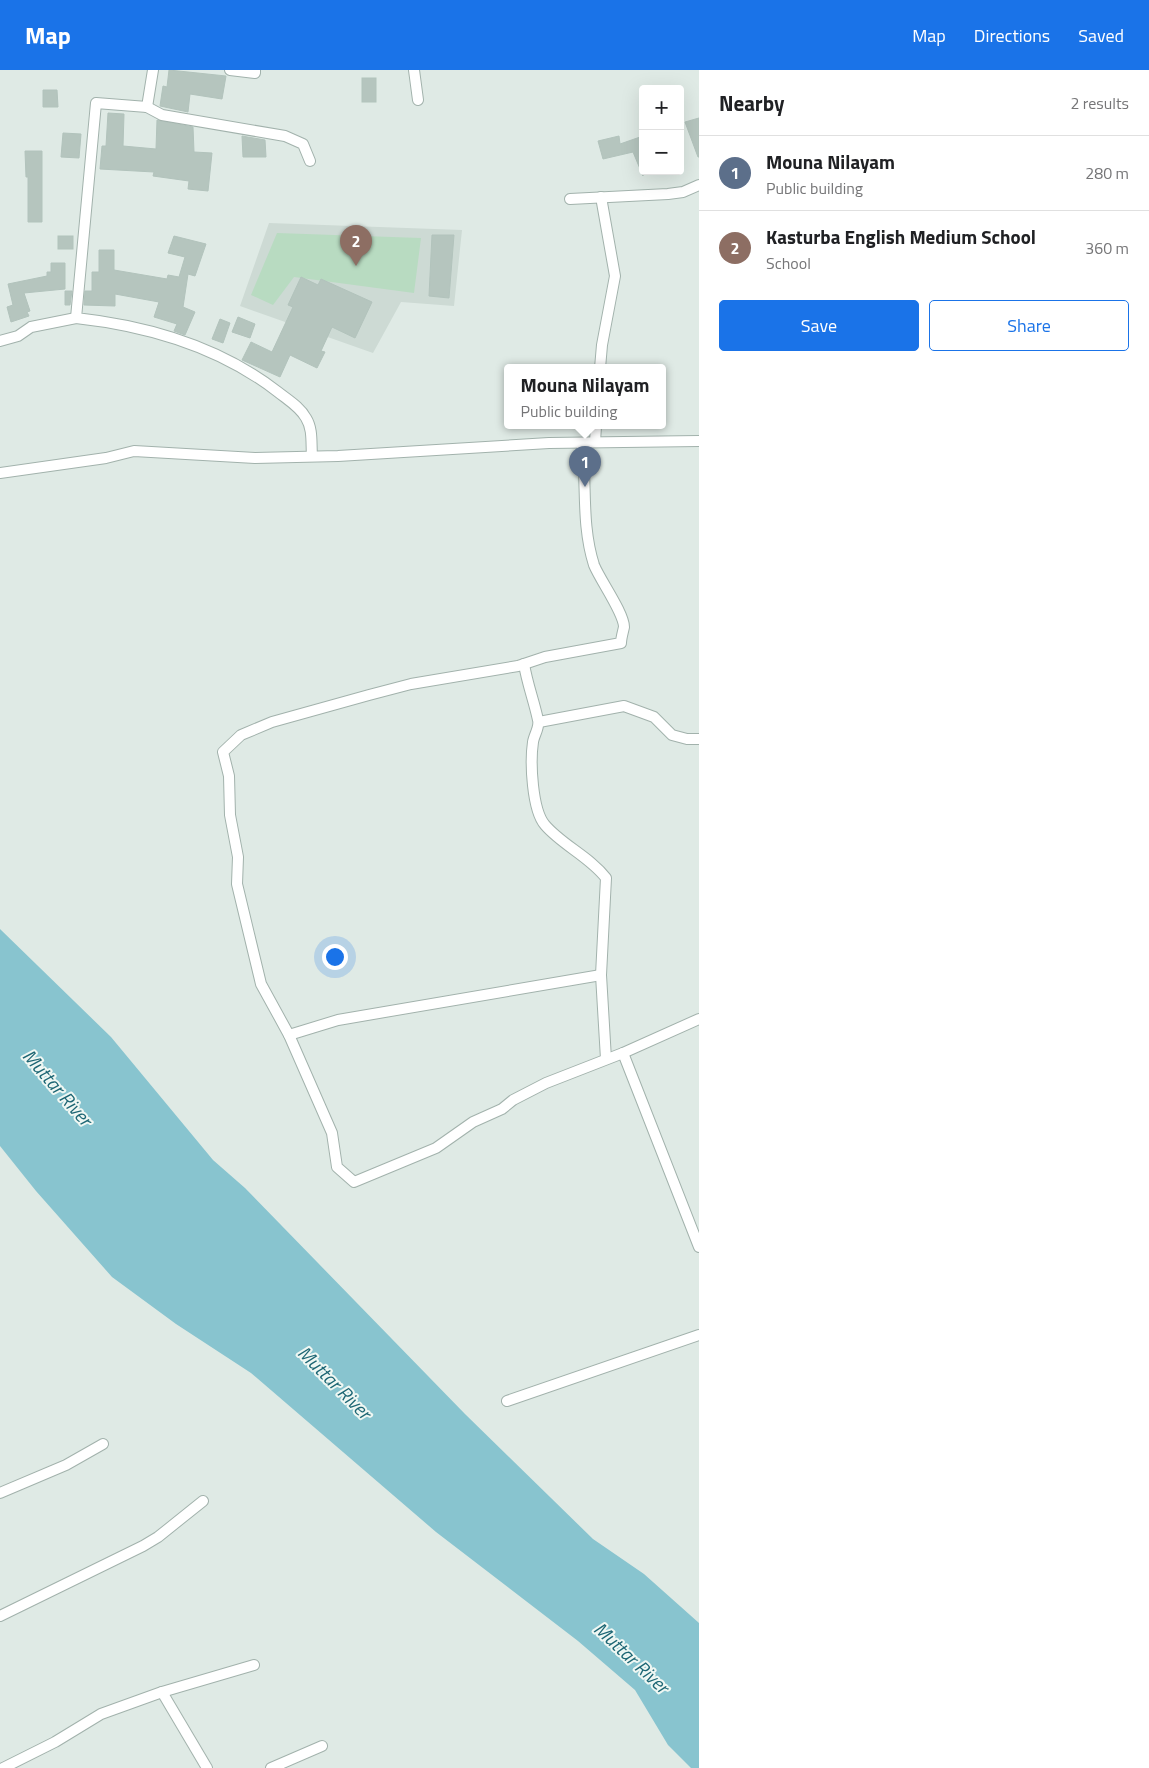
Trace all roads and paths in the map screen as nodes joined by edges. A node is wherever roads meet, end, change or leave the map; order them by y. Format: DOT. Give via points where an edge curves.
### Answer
graph roads {
  1 [pos="153,70"];
  2 [pos="230,70"];
  3 [pos="255,70"];
  4 [pos="414,70"];
  5 [pos="418,100"];
  6 [pos="147,107"];
  7 [pos="310,161"];
  8 [pos="699,185"];
  9 [pos="601,197"];
  10 [pos="570,199"];
  11 [pos="76,318"];
  12 [pos="0,341"];
  13 [pos="600,364"];
  14 [pos="596,429"];
  15 [pos="699,441"];
  16 [pos="595,442"];
  17 [pos="582,443"];
  18 [pos="312,456"];
  19 [pos="0,473"];
  20 [pos="524,664"];
  21 [pos="539,722"];
  22 [pos="699,739"];
  23 [pos="601,976"];
  24 [pos="699,1019"];
  25 [pos="289,1036"];
  26 [pos="623,1053"];
  27 [pos="606,1059"];
  28 [pos="699,1247"];
  29 [pos="699,1334"];
  30 [pos="507,1401"];
  31 [pos="103,1444"];
  32 [pos="0,1493"];
  33 [pos="203,1501"];
  34 [pos="0,1616"];
  35 [pos="254,1665"];
  36 [pos="162,1692"];
  37 [pos="322,1746"];
  38 [pos="3,1768"];
  39 [pos="207,1768"];
  40 [pos="271,1768"];
  1 -- 6 [label="street"];
  2 -- 3 [label="street" via="255,73"];
  4 -- 5 [label="street"];
  6 -- 7 [label="street" via="162,115 285,136 303,144"];
  6 -- 11 [label="street" via="96,103"];
  8 -- 9 [label="street" via="668,194"];
  9 -- 10 [label="street"];
  9 -- 13 [label="street" via="615,276"];
  11 -- 12 [label="street" via="31,327 18,336"];
  11 -- 18 [label="street" via="127,325 169,336 209,350 257,375 298,407 306,418 311,432"];
  14 -- 16 [label="street"];
  15 -- 16 [label="street"];
  16 -- 17 [label="street"];
  17 -- 18 [label="street"];
  17 -- 20 [label="street" via="586,470 583,500 586,523 594,565 624,626 620,643"];
  18 -- 19 [label="street" via="255,458 134,452"];
  20 -- 21 [label="street"];
  20 -- 25 [label="street" via="412,684 272,722 240,735 223,752 229,776 230,816 238,857 237,884 261,984"];
  21 -- 22 [label="street" via="624,706 654,717 672,735"];
  21 -- 23 [label="street" via="533,743 536,806 545,824 600,869 606,878"];
  23 -- 25 [label="street" via="338,1020"];
  23 -- 27 [label="street"];
  24 -- 26 [label="street"];
  25 -- 27 [label="street" via="332,1133 337,1167 354,1182 436,1148 513,1100"];
  26 -- 27 [label="street"];
  26 -- 28 [label="street"];
  29 -- 30 [label="street"];
  31 -- 32 [label="street" via="58,1469"];
  33 -- 34 [label="street" via="158,1538"];
  35 -- 36 [label="street"];
  36 -- 38 [label="street" via="102,1714"];
  36 -- 39 [label="street"];
  37 -- 40 [label="street"];
}
